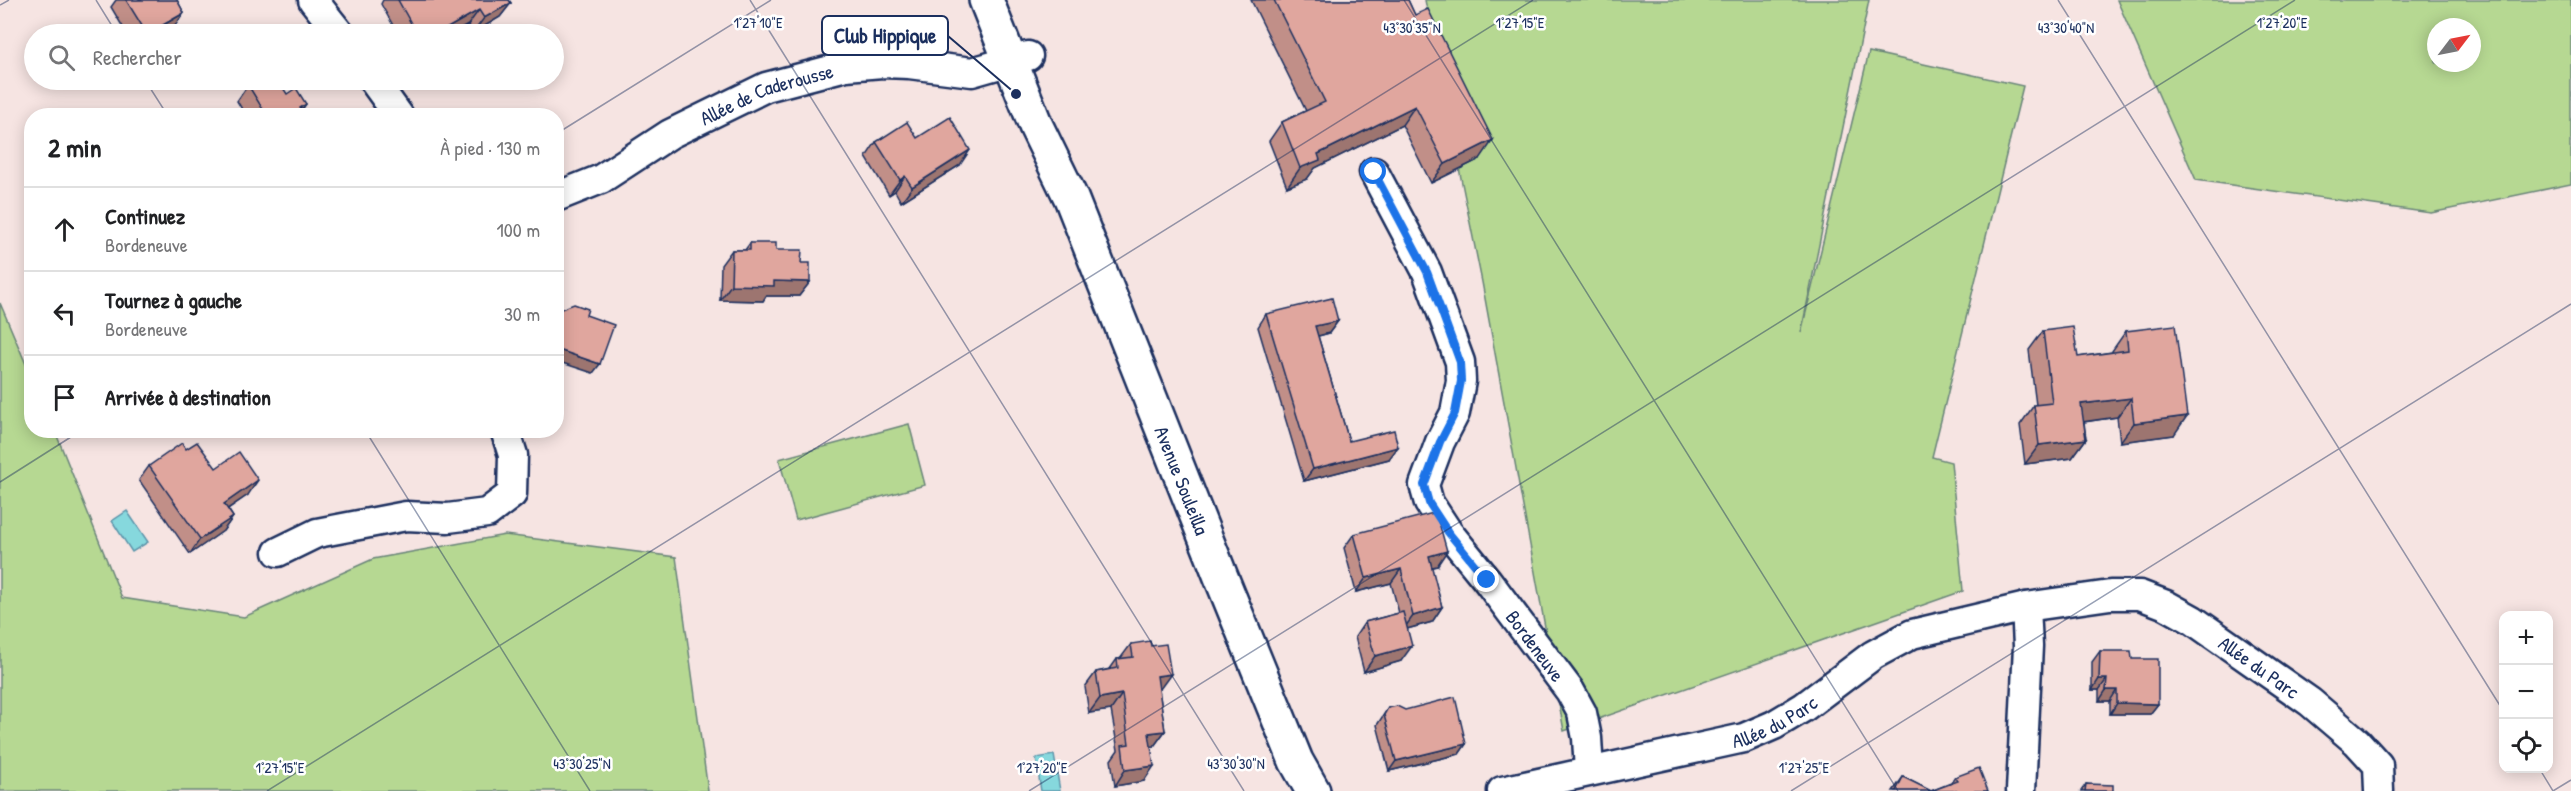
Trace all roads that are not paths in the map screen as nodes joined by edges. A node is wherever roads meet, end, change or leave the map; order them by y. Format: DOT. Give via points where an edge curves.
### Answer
graph roads {
  1 [pos="313,0"];
  2 [pos="986,0"];
  3 [pos="1000,0"];
  4 [pos="332,24"];
  5 [pos="1019,58"];
  6 [pos="380,90"];
  7 [pos="393,108"];
  8 [pos="1374,172"];
  9 [pos="564,194"];
  10 [pos="508,438"];
  11 [pos="278,552"];
  12 [pos="2026,607"];
  13 [pos="1589,771"];
  14 [pos="1298,776"];
  15 [pos="1313,791"];
  16 [pos="1502,791"];
  17 [pos="2021,791"];
  18 [pos="2379,791"];
  1 -- 4 [label="street"];
  2 -- 5 [label="street"];
  3 -- 5 [label="street"];
  5 -- 9 [label="street, Allée de Caderousse" via="972,72 909,64 846,66 766,87 670,134 601,179"];
  5 -- 14 [label="street, Avenue Souleilla" via="1052,121 1071,198"];
  6 -- 7 [label="street"];
  8 -- 13 [label="street, Bordeneuve" via="1427,272 1460,362 1455,413 1424,485 1429,503 1570,691 1582,713"];
  10 -- 11 [label="street" via="513,455 512,494 487,513 448,518 406,516 317,533"];
  12 -- 13 [label="street, Allée du Parc" via="1912,634 1873,655 1804,707 1744,738"];
  12 -- 17 [label="street" via="2028,646"];
  12 -- 18 [label="street, Allée du Parc" via="2110,595 2140,595 2166,605 2310,702 2357,742 2378,765"];
  13 -- 16 [label="street, Allée du Parc"];
  14 -- 15 [label="street, Avenue Souleilla"];
}
